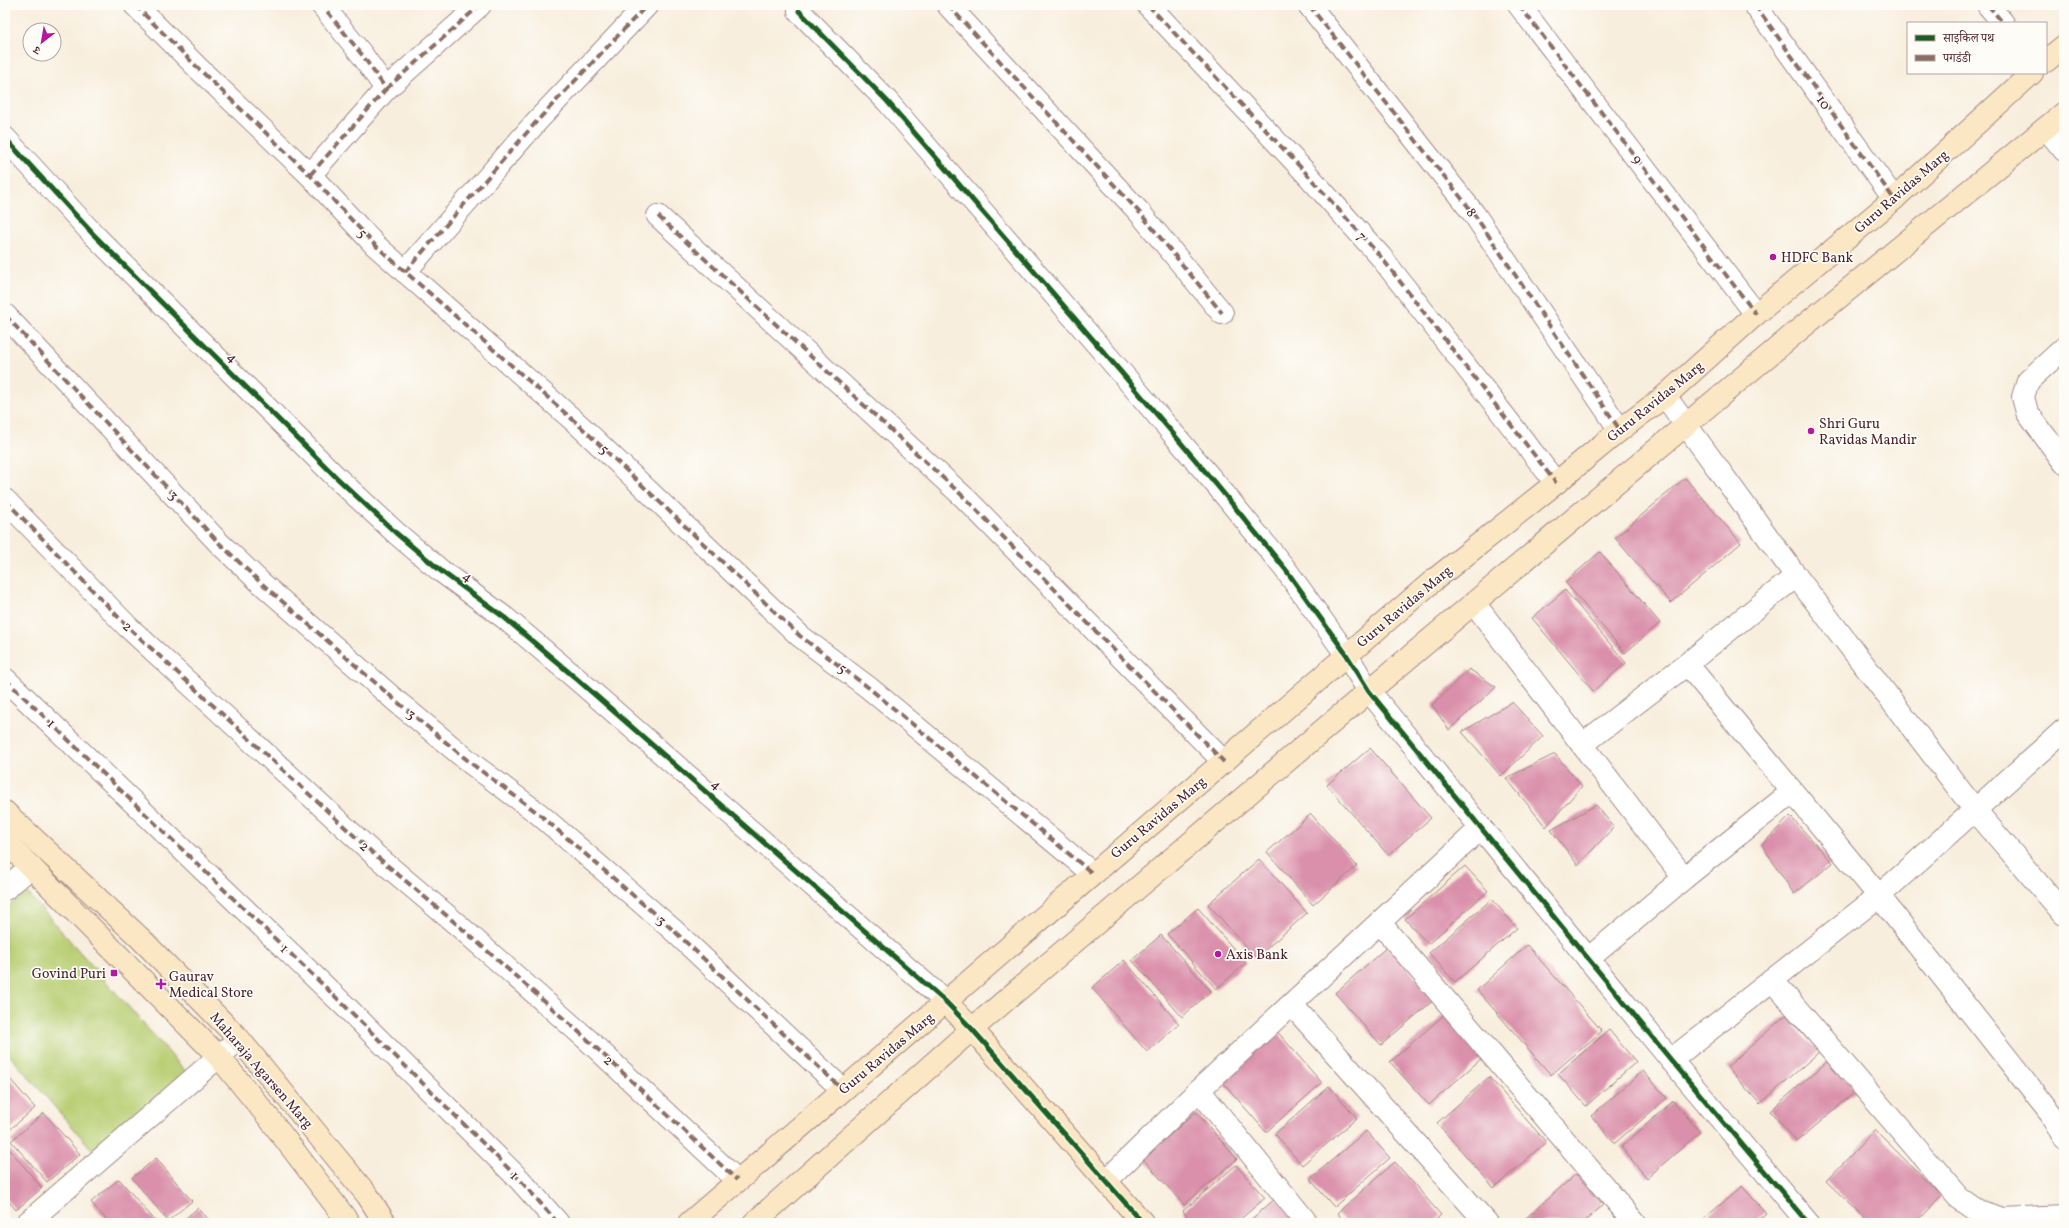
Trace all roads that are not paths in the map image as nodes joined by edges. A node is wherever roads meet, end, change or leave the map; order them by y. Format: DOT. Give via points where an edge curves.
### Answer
graph roads {
  1 [pos="135,5"];
  2 [pos="322,5"];
  3 [pos="480,5"];
  4 [pos="647,5"];
  5 [pos="948,5"];
  6 [pos="1148,5"];
  7 [pos="1309,5"];
  8 [pos="1519,5"];
  9 [pos="1755,5"];
  10 [pos="1988,5"];
  11 [pos="798,11"];
  12 [pos="2002,22"];
  13 [pos="2064,46"];
  14 [pos="2047,60"];
  15 [pos="2031,74"];
  16 [pos="386,88"];
  17 [pos="2064,113"];
  18 [pos="2046,128"];
  19 [pos="5,138"];
  20 [pos="2064,150"];
  21 [pos="310,175"];
  22 [pos="1894,199"];
  23 [pos="658,216"];
  24 [pos="405,272"];
  25 [pos="1222,313"];
  26 [pos="1756,314"];
  27 [pos="5,315"];
  28 [pos="2064,348"];
  29 [pos="1666,396"];
  30 [pos="1686,425"];
  31 [pos="1620,430"];
  32 [pos="2064,462"];
  33 [pos="1556,484"];
  34 [pos="5,500"];
  35 [pos="1796,576"];
  36 [pos="1474,603"];
  37 [pos="1346,654"];
  38 [pos="1687,664"];
  39 [pos="5,679"];
  40 [pos="1369,691"];
  41 [pos="2064,730"];
  42 [pos="1583,744"];
  43 [pos="1224,762"];
  44 [pos="1792,792"];
  45 [pos="1975,810"];
  46 [pos="5,812"];
  47 [pos="1481,828"];
  48 [pos="5,841"];
  49 [pos="48,852"];
  50 [pos="31,867"];
  51 [pos="1092,874"];
  52 [pos="1684,878"];
  53 [pos="5,889"];
  54 [pos="1879,896"];
  55 [pos="2064,914"];
  56 [pos="1380,923"];
  57 [pos="1588,959"];
  58 [pos="1772,980"];
  59 [pos="946,1002"];
  60 [pos="1292,1005"];
  61 [pos="972,1029"];
  62 [pos="239,1039"];
  63 [pos="219,1057"];
  64 [pos="1671,1060"];
  65 [pos="842,1089"];
  66 [pos="1199,1090"];
  67 [pos="2064,1139"];
  68 [pos="737,1180"];
  69 [pos="1107,1180"];
  70 [pos="2064,1216"];
  71 [pos="27,1223"];
  72 [pos="348,1223"];
  73 [pos="385,1223"];
  74 [pos="558,1223"];
  75 [pos="689,1223"];
  76 [pos="754,1223"];
  77 [pos="1143,1223"];
  78 [pos="1308,1223"];
  79 [pos="1487,1223"];
  80 [pos="1635,1223"];
  81 [pos="1808,1223"];
  1 -- 21 [label="street, 5"];
  2 -- 16 [label="street"];
  3 -- 16 [label="street"];
  4 -- 24 [label="street" via="537,122"];
  5 -- 25 [label="street" via="1140,213"];
  6 -- 33 [label="street, 7" via="1305,172 1380,257"];
  7 -- 31 [label="street, 8" via="1474,214"];
  8 -- 26 [label="street, 9"];
  9 -- 22 [label="street, 10"];
  10 -- 12 [label="street"];
  11 -- 37 [label="street" via="887,101 1120,371 1286,570"];
  13 -- 14 [label="main road"];
  15 -- 22 [label="main road, Guru Ravidas Marg"];
  16 -- 21 [label="street"];
  17 -- 18 [label="main road"];
  18 -- 20 [label="street"];
  18 -- 30 [label="main road"];
  19 -- 59 [label="street, 4" via="92,234 330,472 396,533 441,571 506,618"];
  21 -- 24 [label="street, 5" via="374,245"];
  22 -- 26 [label="main road, Guru Ravidas Marg"];
  23 -- 43 [label="street" via="966,500"];
  24 -- 51 [label="street, 5" via="580,426 800,636 870,688"];
  26 -- 29 [label="main road, Guru Ravidas Marg"];
  27 -- 65 [label="street, 3" via="219,543 260,582 395,700 472,764 539,814 672,929"];
  28 -- 32 [label="street" via="2028,381 2023,397 2027,412"];
  29 -- 30 [label="street"];
  29 -- 31 [label="main road, Guru Ravidas Marg"];
  30 -- 35 [label="street"];
  30 -- 36 [label="main road"];
  31 -- 33 [label="main road, Guru Ravidas Marg"];
  33 -- 37 [label="main road, Guru Ravidas Marg" via="1434,580"];
  34 -- 68 [label="street, 2" via="139,637 375,855 589,1041"];
  35 -- 38 [label="street"];
  35 -- 45 [label="street"];
  36 -- 40 [label="main road"];
  36 -- 42 [label="street"];
  37 -- 40 [label="street"];
  37 -- 43 [label="main road, Guru Ravidas Marg"];
  38 -- 42 [label="street"];
  38 -- 44 [label="street"];
  39 -- 74 [label="street, 1" via="346,1007 520,1180"];
  40 -- 47 [label="street"];
  40 -- 61 [label="main road"];
  41 -- 45 [label="street"];
  42 -- 52 [label="street"];
  43 -- 51 [label="main road, Guru Ravidas Marg"];
  44 -- 52 [label="street"];
  44 -- 54 [label="street"];
  45 -- 54 [label="street"];
  45 -- 55 [label="street"];
  46 -- 49 [label="main road, Maharaja Agarsen Marg"];
  47 -- 56 [label="street"];
  47 -- 57 [label="street"];
  48 -- 50 [label="main road, Maharaja Agarsen Marg"];
  49 -- 50 [label="main road"];
  49 -- 62 [label="main road, Maharaja Agarsen Marg" via="139,937"];
  50 -- 53 [label="street"];
  50 -- 63 [label="main road, Maharaja Agarsen Marg"];
  51 -- 59 [label="main road, Guru Ravidas Marg"];
  52 -- 57 [label="street"];
  54 -- 58 [label="street"];
  54 -- 67 [label="street" via="2051,1114"];
  56 -- 60 [label="street"];
  56 -- 80 [label="street"];
  57 -- 64 [label="street"];
  58 -- 64 [label="street"];
  58 -- 70 [label="street" via="1958,1197 1978,1211 2004,1219"];
  59 -- 61 [label="main road"];
  59 -- 65 [label="main road, Guru Ravidas Marg"];
  60 -- 66 [label="street"];
  60 -- 79 [label="street"];
  61 -- 69 [label="main road"];
  61 -- 76 [label="main road"];
  62 -- 63 [label="street"];
  62 -- 73 [label="main road, Maharaja Agarsen Marg" via="368,1196"];
  63 -- 71 [label="street"];
  63 -- 72 [label="main road, Maharaja Agarsen Marg" via="269,1118"];
  64 -- 81 [label="street"];
  65 -- 68 [label="main road, Guru Ravidas Marg"];
  66 -- 69 [label="street"];
  66 -- 78 [label="street"];
  68 -- 75 [label="main road, Guru Ravidas Marg"];
  69 -- 77 [label="main road"];
}
